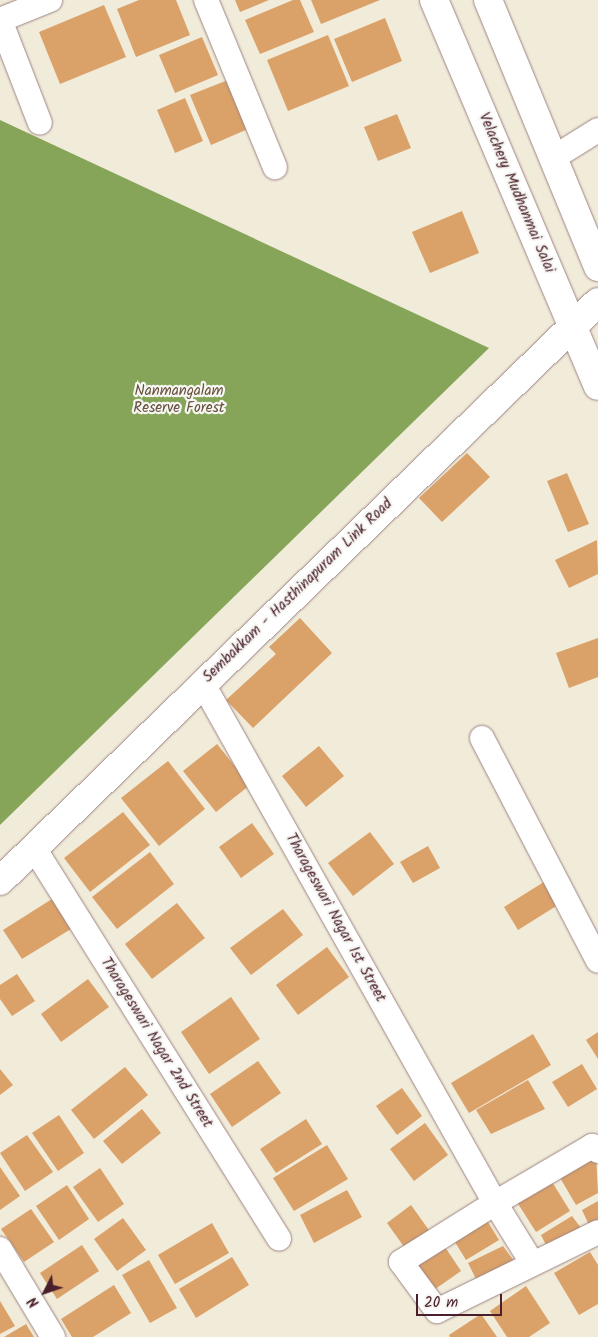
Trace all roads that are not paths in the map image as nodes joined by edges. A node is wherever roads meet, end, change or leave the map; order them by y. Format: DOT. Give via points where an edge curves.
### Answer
graph roads {
  1 [pos="50,0"];
  2 [pos="206,0"];
  3 [pos="434,0"];
  4 [pos="488,0"];
  5 [pos="0,20"];
  6 [pos="40,123"];
  7 [pos="598,130"];
  8 [pos="553,158"];
  9 [pos="275,167"];
  10 [pos="598,267"];
  11 [pos="598,302"];
  12 [pos="572,326"];
  13 [pos="598,386"];
  14 [pos="203,684"];
  15 [pos="482,738"];
  16 [pos="34,848"];
  17 [pos="0,881"];
  18 [pos="598,961"];
  19 [pos="598,1151"];
  20 [pos="495,1203"];
  21 [pos="598,1232"];
  22 [pos="279,1238"];
  23 [pos="0,1249"];
  24 [pos="531,1261"];
  25 [pos="53,1337"];
  1 -- 5 [label="street"];
  2 -- 9 [label="street"];
  3 -- 12 [label="street, Velachery Mudhanmai Salai"];
  4 -- 8 [label="street"];
  5 -- 6 [label="street"];
  7 -- 8 [label="street"];
  8 -- 10 [label="street"];
  11 -- 12 [label="street, Sembakkam - Hasthinapuram Link Road"];
  12 -- 13 [label="street, Velachery Mudhanmai Salai"];
  12 -- 14 [label="street, Sembakkam - Hasthinapuram Link Road"];
  14 -- 16 [label="street, Sembakkam - Hasthinapuram Link Road"];
  14 -- 20 [label="street, Tharageswari Nagar 1st Street"];
  15 -- 18 [label="street"];
  16 -- 17 [label="street, Sembakkam - Hasthinapuram Link Road"];
  16 -- 22 [label="street, Tharageswari Nagar 2nd Street"];
  19 -- 20 [label="street" via="592,1146"];
  20 -- 24 [label="street, Tharageswari Nagar 1st Street"];
  20 -- 24 [label="street" via="402,1262 437,1311"];
  21 -- 24 [label="street"];
  23 -- 25 [label="street"];
}
